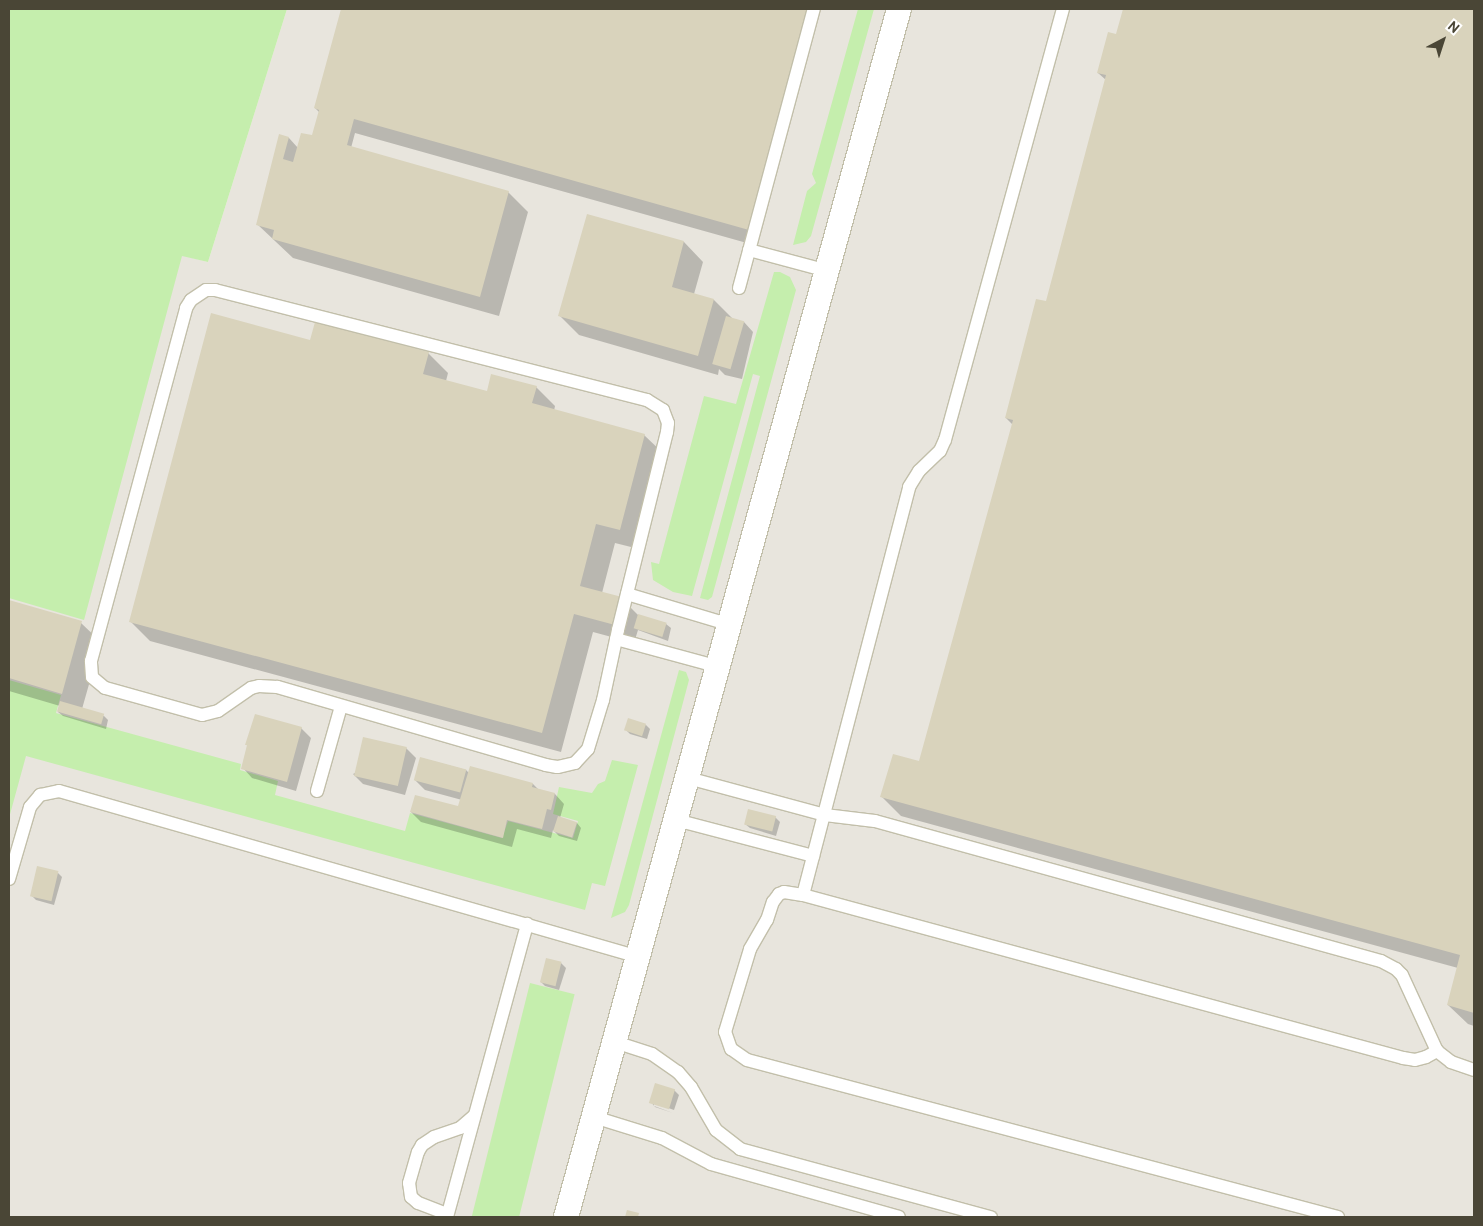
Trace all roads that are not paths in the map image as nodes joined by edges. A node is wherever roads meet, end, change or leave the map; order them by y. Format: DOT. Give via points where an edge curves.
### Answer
graph roads {
  1 [pos="814,9"];
  2 [pos="899,9"];
  3 [pos="1063,9"];
  4 [pos="749,250"];
  5 [pos="828,271"];
  6 [pos="739,288"];
  7 [pos="627,594"];
  8 [pos="731,625"];
  9 [pos="616,639"];
  10 [pos="719,667"];
  11 [pos="341,706"];
  12 [pos="688,778"];
  13 [pos="317,791"];
  14 [pos="824,815"];
  15 [pos="676,820"];
  16 [pos="813,856"];
  17 [pos="9,879"];
  18 [pos="803,895"];
  19 [pos="527,924"];
  20 [pos="639,956"];
  21 [pos="615,1042"];
  22 [pos="1437,1051"];
  23 [pos="1474,1070"];
  24 [pos="474,1116"];
  25 [pos="594,1117"];
  26 [pos="447,1216"];
  27 [pos="566,1217"];
  28 [pos="899,1217"];
  29 [pos="991,1217"];
  30 [pos="1338,1217"];
  1 -- 4 [label="lane"];
  2 -- 5 [label="street"];
  3 -- 14 [label="lane" via="945,440 909,487"];
  4 -- 5 [label="lane"];
  4 -- 6 [label="lane"];
  5 -- 8 [label="street"];
  7 -- 8 [label="lane"];
  7 -- 9 [label="lane"];
  7 -- 11 [label="lane" via="667,432 666,417 659,406 570,380 206,290 191,300 186,308 91,661 92,677 105,688 202,715 218,711 242,693 259,686 277,687"];
  8 -- 10 [label="street"];
  9 -- 10 [label="lane"];
  9 -- 11 [label="lane" via="593,738 581,757 567,766 546,765"];
  10 -- 12 [label="street"];
  11 -- 13 [label="lane"];
  12 -- 14 [label="lane"];
  12 -- 15 [label="street"];
  14 -- 16 [label="lane"];
  14 -- 22 [label="lane" via="875,821 1381,961 1402,975"];
  15 -- 16 [label="lane"];
  15 -- 20 [label="street"];
  16 -- 18 [label="lane"];
  17 -- 19 [label="lane" via="30,807 40,795 59,791"];
  18 -- 22 [label="lane" via="1403,1058 1426,1058"];
  18 -- 30 [label="lane" via="778,894 752,942 726,1032 727,1041 738,1055 758,1065"];
  19 -- 20 [label="lane"];
  19 -- 24 [label="lane"];
  20 -- 21 [label="street"];
  21 -- 25 [label="street"];
  21 -- 29 [label="lane" via="652,1054 673,1068 691,1088 716,1130 740,1149"];
  22 -- 23 [label="lane" via="1451,1062"];
  24 -- 26 [label="lane"];
  24 -- 26 [label="lane" via="460,1128 422,1145 409,1183 411,1197"];
  25 -- 27 [label="street"];
  25 -- 28 [label="lane" via="662,1138 717,1166"];
}
